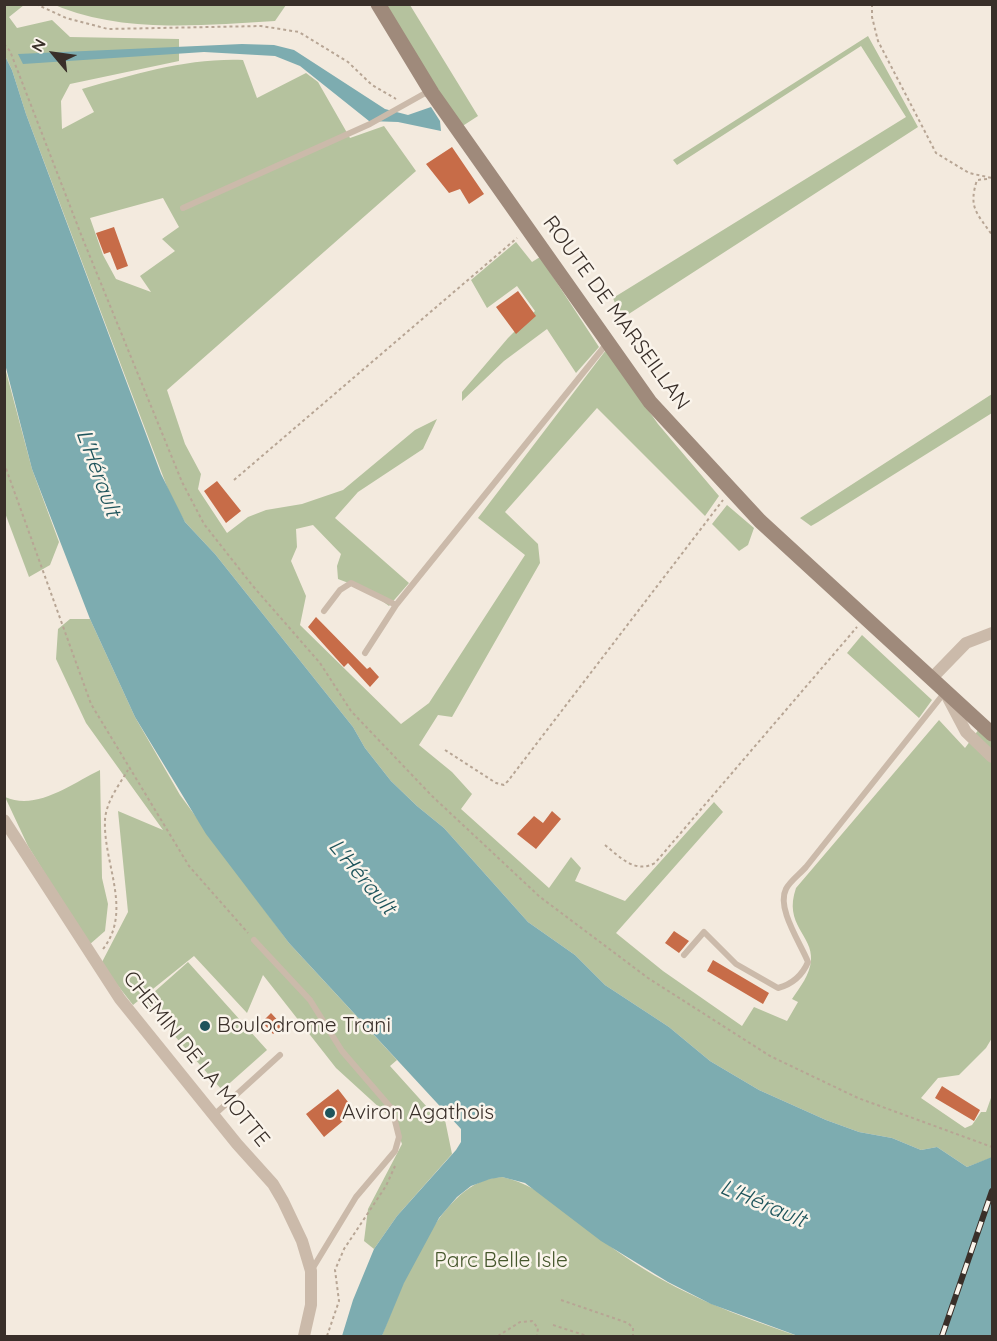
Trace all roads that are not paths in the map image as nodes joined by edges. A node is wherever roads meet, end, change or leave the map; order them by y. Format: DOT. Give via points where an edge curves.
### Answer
graph roads {
  1 [pos="378,4"];
  2 [pos="430,90"];
  3 [pos="183,208"];
  4 [pos="608,342"];
  5 [pos="396,605"];
  6 [pos="324,612"];
  7 [pos="993,633"];
  8 [pos="365,653"];
  9 [pos="931,679"];
  10 [pos="945,692"];
  11 [pos="993,734"];
  12 [pos="993,757"];
  13 [pos="4,820"];
  14 [pos="254,940"];
  15 [pos="684,955"];
  16 [pos="280,1055"];
  17 [pos="214,1116"];
  18 [pos="311,1271"];
  19 [pos="304,1336"];
  1 -- 2 [label="main road, ROUTE DE MARSEILLAN"];
  2 -- 3 [label="lane" via="370,124"];
  2 -- 4 [label="main road, ROUTE DE MARSEILLAN"];
  4 -- 5 [label="lane"];
  4 -- 9 [label="main road, ROUTE DE MARSEILLAN" via="650,402 760,521"];
  5 -- 6 [label="lane" via="351,583 340,590"];
  5 -- 8 [label="lane"];
  7 -- 9 [label="street" via="966,643"];
  9 -- 10 [label="main road, ROUTE DE MARSEILLAN"];
  10 -- 11 [label="main road, ROUTE DE MARSEILLAN"];
  10 -- 12 [label="street" via="966,732"];
  10 -- 15 [label="lane" via="785,889 788,920 808,962 803,973 778,988 736,964 704,932"];
  13 -- 17 [label="street, CHEMIN DE LA MOTTE" via="120,999"];
  14 -- 18 [label="lane" via="310,1000 342,1051 392,1109 399,1137 395,1150 356,1197"];
  16 -- 17 [label="lane"];
  17 -- 18 [label="street, CHEMIN DE LA MOTTE" via="273,1184 302,1241"];
  18 -- 19 [label="street, CHEMIN DE LA MOTTE" via="311,1305"];
}
